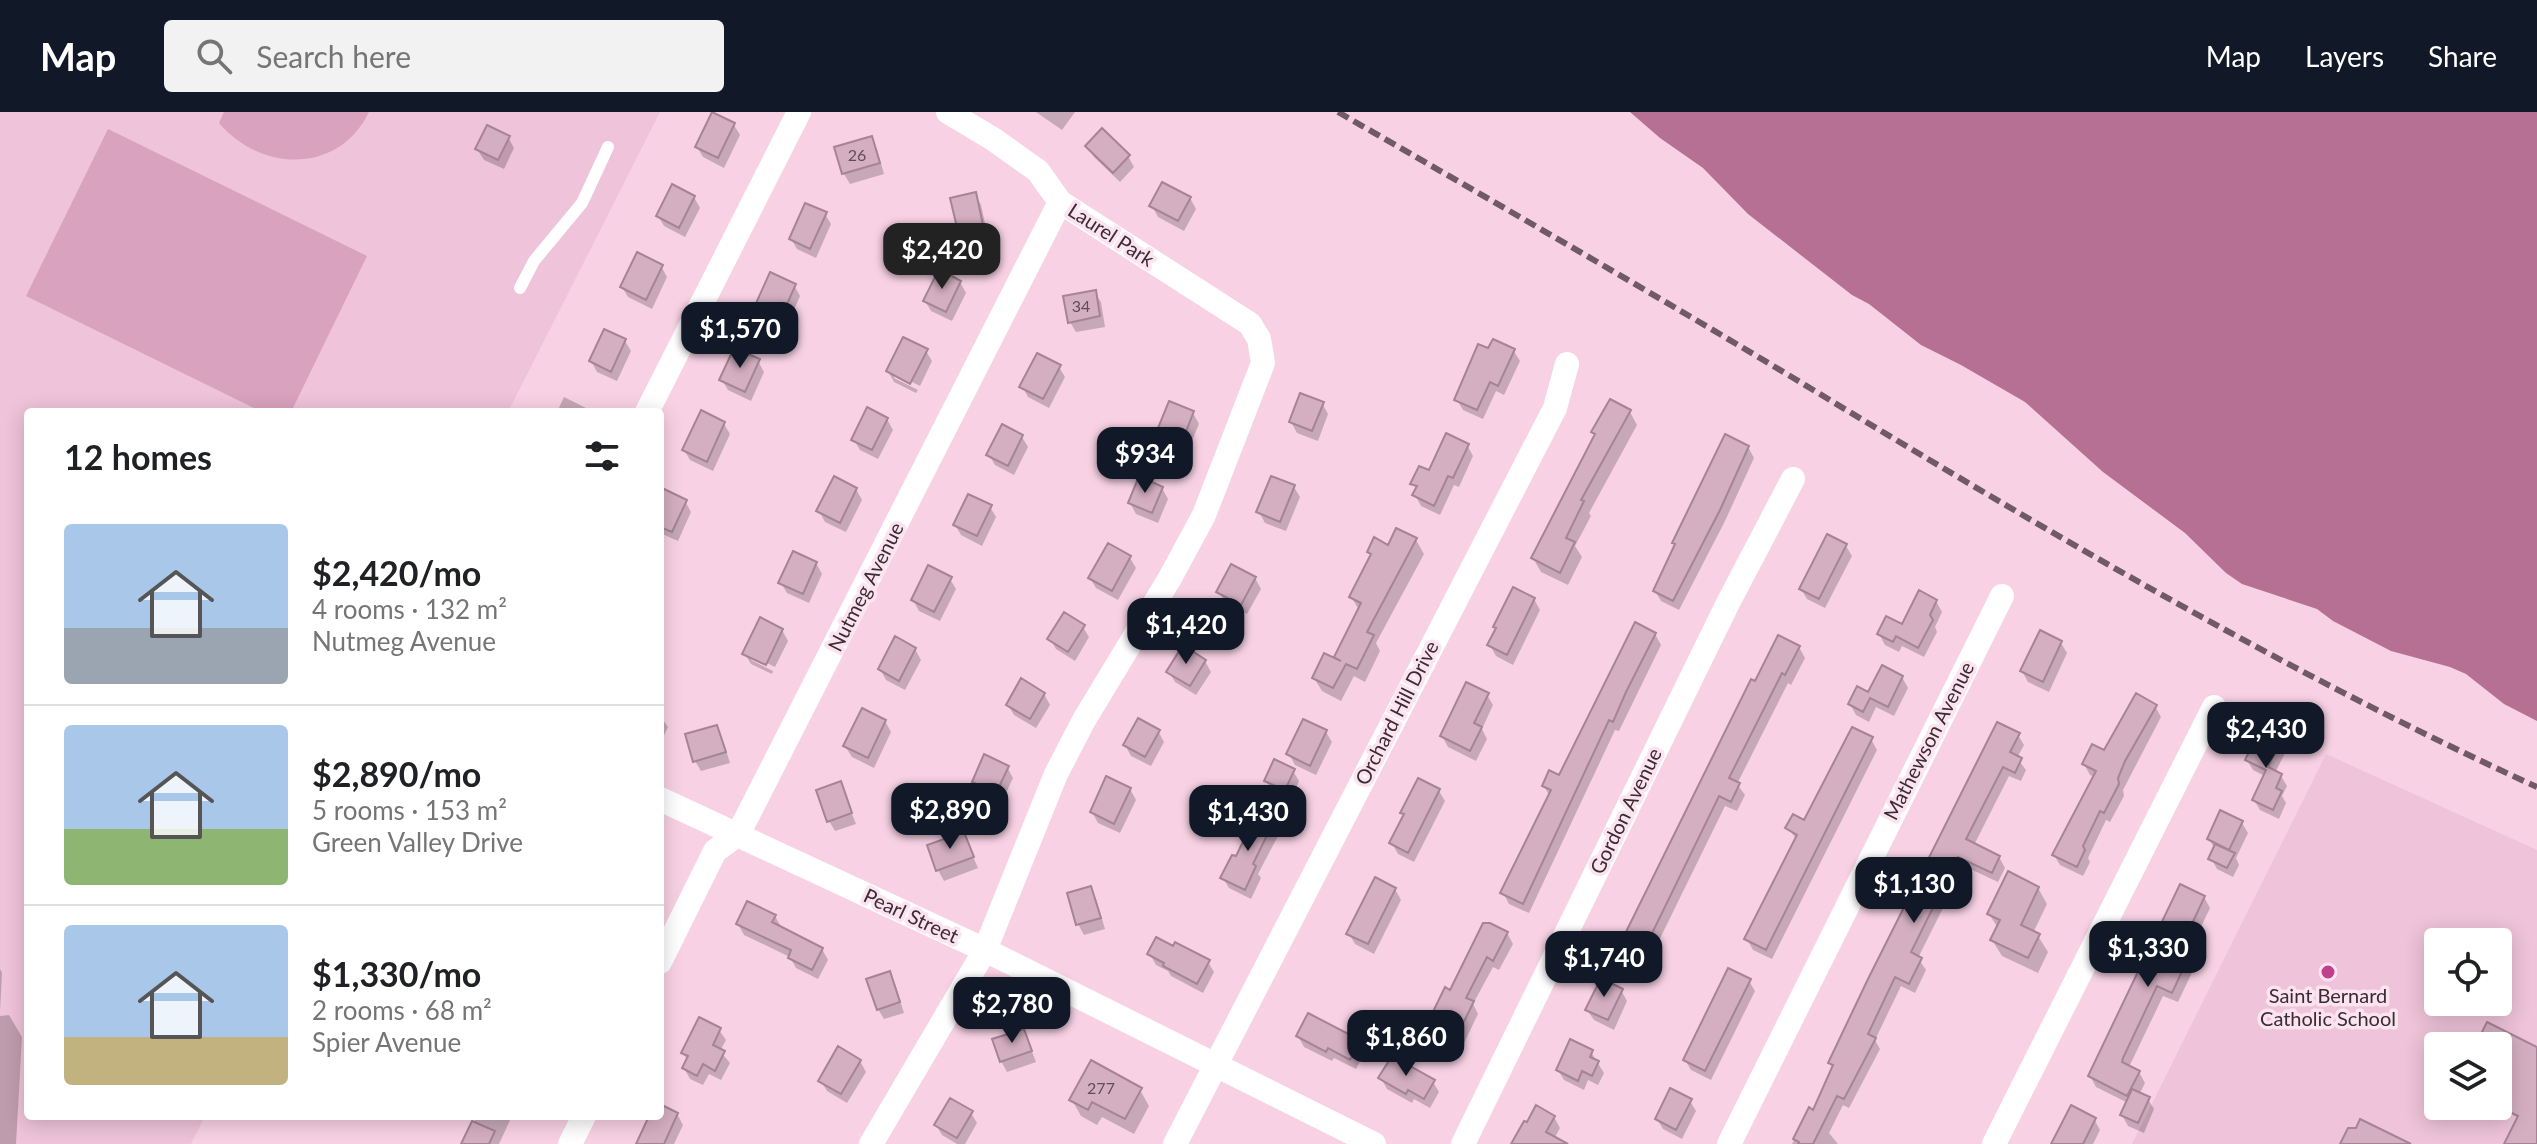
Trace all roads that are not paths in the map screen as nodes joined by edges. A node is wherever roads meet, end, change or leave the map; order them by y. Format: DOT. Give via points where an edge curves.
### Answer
graph roads {
  1 [pos="799,112"];
  2 [pos="948,112"];
  3 [pos="608,147"];
  4 [pos="1060,202"];
  5 [pos="520,288"];
  6 [pos="1567,364"];
  7 [pos="649,408"];
  8 [pos="1793,479"];
  9 [pos="2002,596"];
  10 [pos="2214,707"];
  11 [pos="664,801"];
  12 [pos="737,835"];
  13 [pos="985,950"];
  14 [pos="664,954"];
  15 [pos="1216,1063"];
  16 [pos="582,1120"];
  17 [pos="570,1144"];
  18 [pos="871,1144"];
  19 [pos="1175,1144"];
  20 [pos="1374,1144"];
  21 [pos="1463,1144"];
  22 [pos="1729,1144"];
  23 [pos="1994,1144"];
  1 -- 7 [label="street"];
  2 -- 4 [label="street, Laurel Park" via="1038,171"];
  3 -- 5 [label="lane" via="582,203 534,261"];
  4 -- 12 [label="street, Nutmeg Avenue"];
  4 -- 13 [label="street, Laurel Park" via="1250,324 1263,363 1204,515 1056,774"];
  6 -- 15 [label="street, Orchard Hill Drive" via="1555,408"];
  8 -- 21 [label="street, Gordon Avenue"];
  9 -- 22 [label="street, Mathewson Avenue"];
  10 -- 23 [label="street"];
  11 -- 12 [label="street, Pearl Street"];
  12 -- 13 [label="street, Pearl Street"];
  12 -- 14 [label="street, Nutmeg Avenue" via="715,851"];
  13 -- 15 [label="street, Pearl Street"];
  13 -- 18 [label="street"];
  15 -- 19 [label="street, Orchard Hill Drive"];
  15 -- 20 [label="street, Pearl Street"];
  16 -- 17 [label="street"];
}
